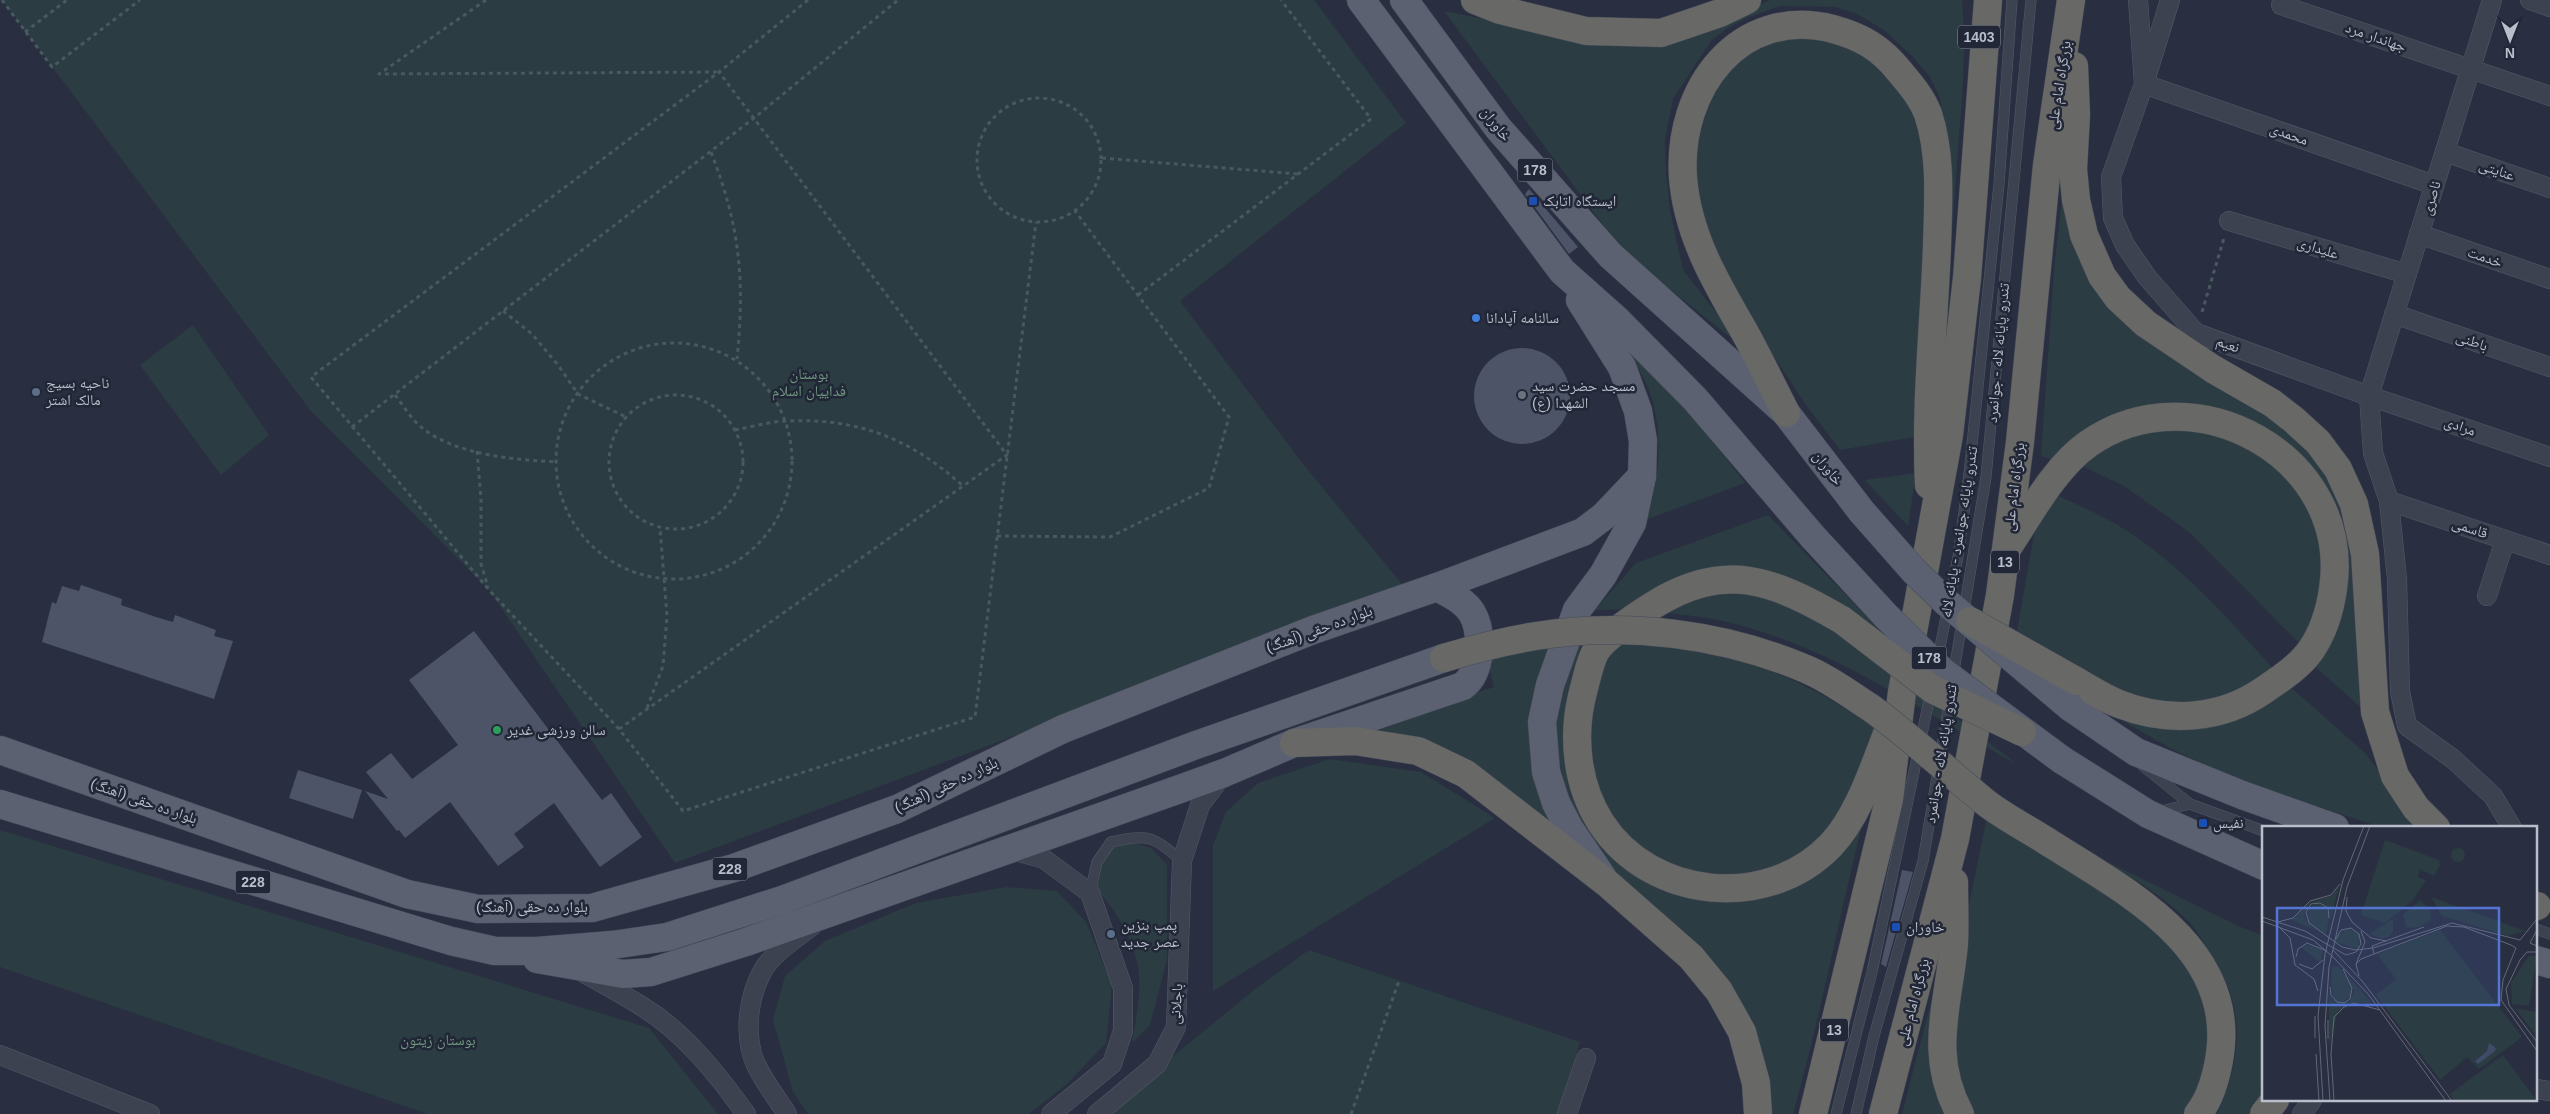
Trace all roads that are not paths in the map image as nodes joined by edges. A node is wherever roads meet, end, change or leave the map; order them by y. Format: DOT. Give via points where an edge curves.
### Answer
graph roads {
  1 [pos="1361,0"];
  2 [pos="1404,0"];
  3 [pos="1475,0"];
  4 [pos="1747,0"];
  5 [pos="1974,0"];
  6 [pos="1988,0"];
  7 [pos="2012,0"];
  8 [pos="2031,0"];
  9 [pos="2138,0"];
  10 [pos="2170,0"];
  11 [pos="2492,0"];
  12 [pos="2530,0"];
  13 [pos="2072,3"];
  14 [pos="2281,5"];
  15 [pos="2550,7"];
  16 [pos="2470,69"];
  17 [pos="1984,75"];
  18 [pos="2144,84"];
  19 [pos="2550,96"];
  20 [pos="2445,152"];
  21 [pos="2434,185"];
  22 [pos="2550,188"];
  23 [pos="2229,221"];
  24 [pos="2419,234"];
  25 [pos="1562,271"];
  26 [pos="2407,274"];
  27 [pos="2550,279"];
  28 [pos="2394,314"];
  29 [pos="2550,367"];
  30 [pos="2369,396"];
  31 [pos="1786,413"];
  32 [pos="2550,457"];
  33 [pos="1642,476"];
  34 [pos="2389,502"];
  35 [pos="1931,529"];
  36 [pos="2505,540"];
  37 [pos="2006,551"];
  38 [pos="2550,555"];
  39 [pos="1437,587"];
  40 [pos="2487,596"];
  41 [pos="1970,621"];
  42 [pos="1444,658"];
  43 [pos="1902,692"];
  44 [pos="2073,694"];
  45 [pos="2022,732"];
  46 [pos="1294,743"];
  47 [pos="0,750"];
  48 [pos="1224,774"];
  49 [pos="0,804"];
  50 [pos="2190,804"];
  51 [pos="2148,814"];
  52 [pos="2330,826"];
  53 [pos="2434,826"];
  54 [pos="2511,826"];
  55 [pos="2262,830"];
  56 [pos="1955,839"];
  57 [pos="1009,849"];
  58 [pos="1182,861"];
  59 [pos="2262,865"];
  60 [pos="1608,884"];
  61 [pos="1090,893"];
  62 [pos="2538,906"];
  63 [pos="2550,911"];
  64 [pos="831,912"];
  65 [pos="2538,930"];
  66 [pos="2550,934"];
  67 [pos="509,951"];
  68 [pos="574,967"];
  69 [pos="0,1054"];
  70 [pos="1586,1058"];
  71 [pos="2273,1102"];
  72 [pos="2311,1102"];
  73 [pos="150,1114"];
  74 [pos="746,1114"];
  75 [pos="788,1114"];
  76 [pos="1051,1114"];
  77 [pos="1097,1114"];
  78 [pos="1567,1114"];
  79 [pos="1758,1114"];
  80 [pos="1813,1114"];
  81 [pos="1836,1114"];
  82 [pos="1856,1114"];
  83 [pos="1883,1114"];
  84 [pos="1960,1114"];
  85 [pos="2198,1114"];
  86 [pos="2264,1114"];
  87 [pos="2302,1114"];
  1 -- 25 [label="main road, 178"];
  2 -- 31 [label="main road, خاوران / 178" via="1498,128 1610,255"];
  3 -- 4 [label="highway" via="1500,10 1586,31 1661,33"];
  5 -- 17 [label="highway, 1403"];
  6 -- 17 [label="highway, 13"];
  7 -- 81 [label="lane, تندرو پایانه جوانمرد - پایانه لاله" via="1999,184 1958,557 1874,963"];
  8 -- 82 [label="lane, تندرو پایانه لاله - جوانمرد" via="1986,477 1923,861 1874,1036"];
  9 -- 18 [label="street"];
  10 -- 18 [label="street"];
  11 -- 16 [label="street, ناصری"];
  12 -- 15 [label="street"];
  13 -- 37 [label="highway, بزرگراه امام علی / 13" via="2047,165"];
  13 -- 53 [label="highway" via="2076,114 2073,169 2079,217 2090,250 2102,276 2118,298 2146,324 2213,370 2272,403 2318,442 2338,468 2354,504 2365,554 2375,712 2395,776 2416,808"];
  14 -- 16 [label="street, جهاندار مرد"];
  16 -- 19 [label="street"];
  16 -- 20 [label="street, ناصری"];
  17 -- 35 [label="highway, 13" via="1967,278 1949,435"];
  18 -- 21 [label="street, محمدی"];
  18 -- 30 [label="street, نعیم" via="2111,177 2113,218 2125,246 2147,277 2196,333"];
  20 -- 21 [label="street, ناصری"];
  20 -- 22 [label="street, عنایتی"];
  21 -- 24 [label="street, ناصری"];
  23 -- 26 [label="street, علیداری"];
  24 -- 26 [label="street, ناصری"];
  24 -- 27 [label="street, خدمت"];
  25 -- 33 [label="main road" via="1632,388 1643,441"];
  25 -- 45 [label="main road, 178, bridge" via="1617,320 1695,398 1813,537 1886,616 1943,672"];
  26 -- 28 [label="street, ناصری"];
  28 -- 29 [label="street, باطنی"];
  28 -- 30 [label="street, ناصری"];
  30 -- 32 [label="street, مرادی"];
  30 -- 34 [label="street" via="2373,453"];
  31 -- 35 [label="highway" via="1701,251 1687,203 1683,160 1686,129 1695,97 1711,72 1750,36 1780,25 1814,24 1858,36 1890,59 1915,89 1931,128 1938,187 1926,435"];
  31 -- 41 [label="main road, خاوران / 178, bridge" via="1862,512 1914,572"];
  33 -- 39 [label="main road, بلوار ده حقی (آهنگ)" via="1604,516 1583,532"];
  33 -- 60 [label="main road" via="1632,523 1603,575 1577,610 1550,685 1542,722 1546,772 1556,802 1569,828"];
  34 -- 36 [label="street, قاسمی"];
  34 -- 54 [label="street" via="2397,579 2400,691 2407,726 2453,759 2493,796"];
  35 -- 43 [label="highway, 13"];
  36 -- 38 [label="street, قاسمی"];
  36 -- 40 [label="street"];
  37 -- 44 [label="highway" via="2045,491 2086,445 2106,432 2146,420 2209,420 2244,430 2280,452 2294,466 2324,512 2333,543 2335,577 2330,609 2310,651 2282,677 2230,709 2200,715 2171,717"];
  37 -- 56 [label="highway, بزرگراه امام علی / 13"];
  39 -- 46 [label="main road" via="1462,602 1472,613 1478,631 1478,657 1472,680 1463,686"];
  39 -- 47 [label="main road, بلوار ده حقی (آهنگ) / 228" via="1314,630 1063,729 897,808 734,868 592,908 478,909 407,894"];
  41 -- 44 [label="highway, bridge"];
  42 -- 67 [label="main road, 228" via="1196,745 782,900 667,937 612,945"];
  42 -- 85 [label="highway, bridge" via="1536,636 1591,630 1646,630 1699,637 1744,648 1808,670 1870,708 1986,803 2111,882 2185,940 2204,968 2221,1017 2218,1068"];
  43 -- 45 [label="highway, bridge" via="1866,786 1847,824 1832,844 1811,862 1784,878 1754,887 1698,887 1676,882 1652,869 1615,841 1601,824 1582,779 1577,750 1579,709 1597,648 1645,610 1670,595 1706,582 1756,581 1779,586 1798,595 1842,620 1932,689"];
  43 -- 80 [label="highway, 13" via="1889,800"];
  44 -- 50 [label="lane"];
  44 -- 52 [label="main road" via="2136,752"];
  45 -- 51 [label="main road, 178, bridge"];
  46 -- 48 [label="main road"];
  46 -- 60 [label="highway" via="1355,741 1418,751 1466,774"];
  48 -- 57 [label="main road"];
  48 -- 58 [label="street, باجلانی" via="1200,805"];
  49 -- 67 [label="main road, 228" via="408,930 495,951"];
  50 -- 51 [label="lane"];
  50 -- 55 [label="lane"];
  51 -- 59 [label="main road, 178"];
  56 -- 83 [label="highway, بزرگراه امام علی / 13"];
  56 -- 84 [label="highway" via="1954,944 1941,1042 1948,1092"];
  57 -- 61 [label="street" via="1044,859"];
  57 -- 64 [label="main road"];
  58 -- 61 [label="lane" via="1156,839 1136,837 1111,842 1097,862"];
  58 -- 77 [label="street, باجلانی" via="1176,1027 1157,1064"];
  60 -- 79 [label="highway" via="1691,957 1719,991 1742,1032 1756,1083"];
  61 -- 76 [label="street" via="1124,988 1123,1031 1112,1064"];
  62 -- 63 [label="main road"];
  64 -- 68 [label="main road" via="650,972 623,974"];
  64 -- 75 [label="street" via="787,945 762,971 751,1007 748,1028 752,1056"];
  65 -- 66 [label="lane"];
  67 -- 68 [label="main road"];
  68 -- 74 [label="street" via="644,1008 678,1034"];
  69 -- 73 [label="street"];
  70 -- 78 [label="street"];
  71 -- 86 [label="highway"];
  72 -- 87 [label="street"];
}
